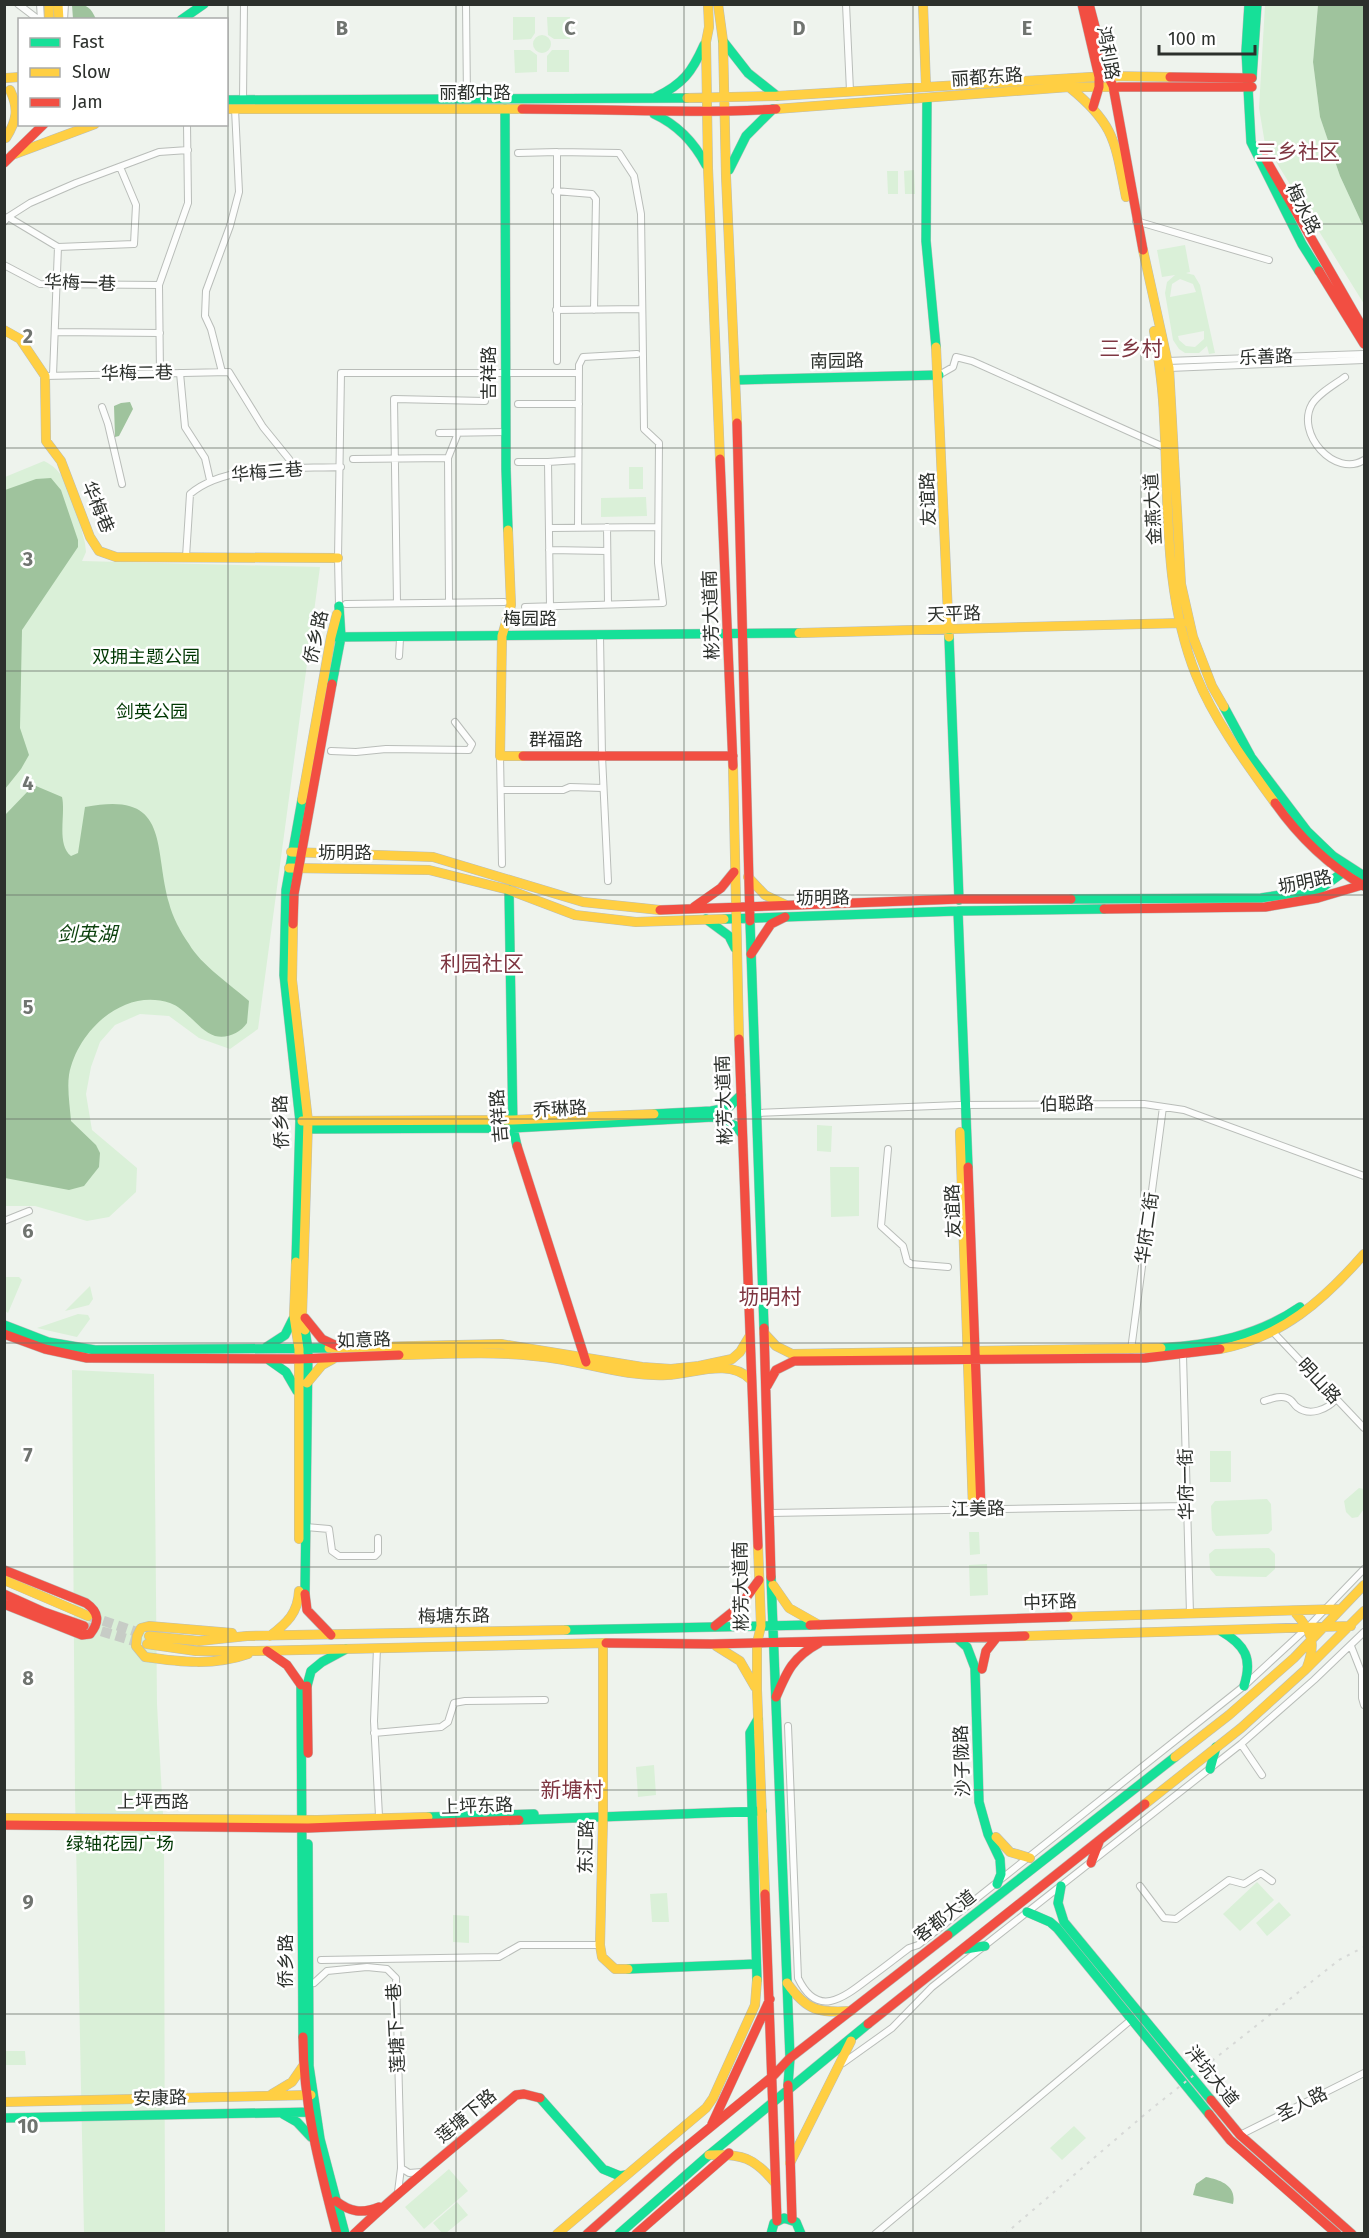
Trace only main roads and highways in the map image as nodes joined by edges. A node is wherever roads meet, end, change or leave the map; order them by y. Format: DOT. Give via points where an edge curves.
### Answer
graph roads {
  1 [pos="204,4"];
  2 [pos="708,4"];
  3 [pos="923,4"];
  4 [pos="1082,4"];
  5 [pos="1089,4"];
  6 [pos="1249,4"];
  7 [pos="1257,4"];
  8 [pos="721,8"];
  9 [pos="185,18"];
  10 [pos="723,41"];
  11 [pos="706,42"];
  12 [pos="1102,80"];
  13 [pos="1250,82"];
  14 [pos="9,86"];
  15 [pos="1113,86"];
  16 [pos="927,87"];
  17 [pos="1069,87"];
  18 [pos="777,96"];
  19 [pos="724,97"];
  20 [pos="684,98"];
  21 [pos="707,98"];
  22 [pos="927,98"];
  23 [pos="649,99"];
  24 [pos="228,100"];
  25 [pos="1093,107"];
  26 [pos="231,109"];
  27 [pos="505,109"];
  28 [pos="773,109"];
  29 [pos="724,110"];
  30 [pos="684,111"];
  31 [pos="707,111"];
  32 [pos="648,112"];
  33 [pos="1119,120"];
  34 [pos="1107,124"];
  35 [pos="19,126"];
  36 [pos="43,126"];
  37 [pos="90,126"];
  38 [pos="5,139"];
  39 [pos="12,155"];
  40 [pos="4,163"];
  41 [pos="708,168"];
  42 [pos="726,176"];
  43 [pos="4,330"];
  44 [pos="1365,330"];
  45 [pos="1365,344"];
  46 [pos="939,375"];
  47 [pos="736,380"];
  48 [pos="338,558"];
  49 [pos="343,605"];
  50 [pos="1182,623"];
  51 [pos="950,631"];
  52 [pos="728,635"];
  53 [pos="744,635"];
  54 [pos="502,636"];
  55 [pos="336,637"];
  56 [pos="733,756"];
  57 [pos="296,852"];
  58 [pos="294,868"];
  59 [pos="734,872"];
  60 [pos="1342,873"];
  61 [pos="748,877"];
  62 [pos="1364,883"];
  63 [pos="509,890"];
  64 [pos="959,900"];
  65 [pos="749,906"];
  66 [pos="735,907"];
  67 [pos="692,908"];
  68 [pos="787,910"];
  69 [pos="955,911"];
  70 [pos="735,917"];
  71 [pos="749,917"];
  72 [pos="706,919"];
  73 [pos="735,949"];
  74 [pos="751,954"];
  75 [pos="741,1095"];
  76 [pos="712,1114"];
  77 [pos="513,1124"];
  78 [pos="304,1125"];
  79 [pos="742,1134"];
  80 [pos="1365,1246"];
  81 [pos="1365,1254"];
  82 [pos="298,1315"];
  83 [pos="4,1325"];
  84 [pos="764,1333"];
  85 [pos="4,1334"];
  86 [pos="749,1337"];
  87 [pos="340,1352"];
  88 [pos="263,1354"];
  89 [pos="303,1354"];
  90 [pos="971,1356"];
  91 [pos="585,1361"];
  92 [pos="726,1365"];
  93 [pos="750,1379"];
  94 [pos="307,1383"];
  95 [pos="766,1388"];
  96 [pos="298,1396"];
  97 [pos="977,1509"];
  98 [pos="4,1570"];
  99 [pos="759,1579"];
  100 [pos="4,1580"];
  101 [pos="772,1584"];
  102 [pos="1365,1585"];
  103 [pos="302,1592"];
  104 [pos="4,1594"];
  105 [pos="4,1604"];
  106 [pos="1340,1610"];
  107 [pos="1294,1611"];
  108 [pos="1365,1611"];
  109 [pos="87,1616"];
  110 [pos="819,1625"];
  111 [pos="84,1626"];
  112 [pos="761,1626"];
  113 [pos="773,1626"];
  114 [pos="1326,1626"];
  115 [pos="1351,1626"];
  116 [pos="712,1627"];
  117 [pos="1308,1627"];
  118 [pos="1221,1631"];
  119 [pos="331,1635"];
  120 [pos="247,1636"];
  121 [pos="270,1636"];
  122 [pos="997,1637"];
  123 [pos="957,1638"];
  124 [pos="1313,1639"];
  125 [pos="603,1642"];
  126 [pos="822,1642"];
  127 [pos="757,1643"];
  128 [pos="773,1643"];
  129 [pos="712,1644"];
  130 [pos="346,1649"];
  131 [pos="255,1651"];
  132 [pos="267,1651"];
  133 [pos="979,1668"];
  134 [pos="1305,1670"];
  135 [pos="304,1686"];
  136 [pos="1244,1686"];
  137 [pos="757,1690"];
  138 [pos="1254,1693"];
  139 [pos="775,1699"];
  140 [pos="1266,1705"];
  141 [pos="758,1719"];
  142 [pos="1216,1747"];
  143 [pos="1210,1768"];
  144 [pos="751,1809"];
  145 [pos="762,1809"];
  146 [pos="603,1815"];
  147 [pos="4,1818"];
  148 [pos="305,1824"];
  149 [pos="4,1825"];
  150 [pos="1099,1841"];
  151 [pos="999,1848"];
  152 [pos="1030,1858"];
  153 [pos="1090,1863"];
  154 [pos="997,1884"];
  155 [pos="1061,1886"];
  156 [pos="963,1910"];
  157 [pos="1027,1912"];
  158 [pos="1060,1925"];
  159 [pos="954,1930"];
  160 [pos="985,1946"];
  161 [pos="963,1949"];
  162 [pos="756,1964"];
  163 [pos="787,1983"];
  164 [pos="876,1992"];
  165 [pos="770,1999"];
  166 [pos="887,2007"];
  167 [pos="852,2010"];
  168 [pos="852,2038"];
  169 [pos="790,2058"];
  170 [pos="303,2067"];
  171 [pos="773,2076"];
  172 [pos="787,2090"];
  173 [pos="309,2095"];
  174 [pos="264,2096"];
  175 [pos="4,2102"];
  176 [pos="773,2102"];
  177 [pos="260,2112"];
  178 [pos="278,2112"];
  179 [pos="312,2112"];
  180 [pos="4,2118"];
  181 [pos="711,2126"];
  182 [pos="313,2140"];
  183 [pos="729,2153"];
  184 [pos="709,2155"];
  185 [pos="674,2157"];
  186 [pos="593,2158"];
  187 [pos="790,2163"];
  188 [pos="688,2174"];
  189 [pos="627,2175"];
  190 [pos="775,2183"];
  191 [pos="603,2195"];
  192 [pos="336,2201"];
  193 [pos="384,2205"];
  194 [pos="792,2219"];
  195 [pos="777,2221"];
  196 [pos="620,2233"];
  197 [pos="337,2234"];
  198 [pos="345,2234"];
  199 [pos="354,2234"];
  200 [pos="557,2234"];
  201 [pos="587,2234"];
  202 [pos="636,2234"];
  203 [pos="771,2234"];
  204 [pos="801,2234"];
  205 [pos="1337,2234"];
  206 [pos="1352,2234"];
  1 -- 9 [label="main road"];
  2 -- 11 [label="main road"];
  3 -- 16 [label="main road"];
  4 -- 12 [label="main road, 鸿利路"];
  5 -- 12 [label="main road, 鸿利路"];
  6 -- 13 [label="main road, 梅水路"];
  7 -- 13 [label="main road, 梅水路"];
  8 -- 10 [label="main road, 彬芳大道南"];
  10 -- 18 [label="main road" via="747,72"];
  10 -- 19 [label="main road, 彬芳大道南"];
  11 -- 21 [label="main road, 彬芳大道南"];
  11 -- 23 [label="main road" via="684,81"];
  12 -- 13 [label="main road, 丽都东路"];
  12 -- 15 [label="main road, 金燕大道"];
  12 -- 16 [label="main road, 丽都东路"];
  12 -- 17 [label="main road, 丽都东路"];
  12 -- 25 [label="main road, 鸿利路"];
  13 -- 15 [label="main road"];
  13 -- 44 [label="main road, 梅水路" via="1258,145"];
  13 -- 45 [label="main road, 梅水路" via="1251,142 1302,244"];
  14 -- 38 [label="main road" via="18,107 14,125"];
  15 -- 33 [label="main road, 金燕大道"];
  16 -- 18 [label="main road, 丽都东路"];
  17 -- 22 [label="main road, 丽都东路"];
  17 -- 25 [label="main road, 金燕大道"];
  18 -- 19 [label="main road, 丽都东路"];
  19 -- 21 [label="main road, 丽都中路"];
  19 -- 29 [label="main road, 彬芳大道南"];
  20 -- 21 [label="main road, 丽都中路"];
  20 -- 23 [label="main road, 丽都中路"];
  20 -- 30 [label="main road"];
  21 -- 31 [label="main road, 彬芳大道南"];
  22 -- 28 [label="main road, 丽都东路"];
  22 -- 46 [label="main road, 友谊路" via="926,241"];
  23 -- 24 [label="main road, 丽都中路"];
  25 -- 34 [label="main road, 金燕大道"];
  26 -- 27 [label="main road, 丽都中路"];
  27 -- 32 [label="main road, 丽都中路"];
  27 -- 54 [label="main road, 吉祥路" via="511,605"];
  28 -- 29 [label="main road, 丽都东路"];
  28 -- 42 [label="main road" via="747,133"];
  29 -- 31 [label="main road, 丽都中路"];
  29 -- 42 [label="main road, 彬芳大道南"];
  30 -- 31 [label="main road, 丽都中路"];
  30 -- 32 [label="main road, 丽都中路"];
  31 -- 41 [label="main road, 彬芳大道南"];
  32 -- 41 [label="main road" via="684,134"];
  33 -- 34 [label="main road"];
  33 -- 62 [label="main road, 金燕大道" via="1136,221 1168,364 1181,584 1192,633 1212,687 1242,741 1307,831"];
  34 -- 50 [label="main road, 金燕大道" via="1114,141 1159,352 1172,572"];
  35 -- 38 [label="main road"];
  36 -- 39 [label="main road"];
  37 -- 39 [label="main road"];
  39 -- 40 [label="main road"];
  41 -- 52 [label="main road, 彬芳大道南"];
  42 -- 47 [label="main road, 彬芳大道南"];
  43 -- 48 [label="main road, 华梅巷" via="20,339 49,375 46,441 61,461 99,551 116,557"];
  46 -- 47 [label="main road, 南园路"];
  46 -- 51 [label="main road, 友谊路"];
  47 -- 53 [label="main road, 彬芳大道南"];
  49 -- 55 [label="main road, 侨乡路"];
  50 -- 51 [label="main road, 天平路"];
  50 -- 60 [label="main road, 金燕大道" via="1195,672 1223,725 1286,819"];
  51 -- 53 [label="main road, 天平路"];
  51 -- 64 [label="main road, 友谊路"];
  52 -- 53 [label="main road, 天平路"];
  52 -- 54 [label="main road, 梅园路"];
  52 -- 56 [label="main road, 彬芳大道南"];
  53 -- 61 [label="main road, 彬芳大道南"];
  54 -- 55 [label="main road, 梅园路"];
  54 -- 56 [label="main road, 群福路" via="500,756"];
  55 -- 57 [label="main road, 侨乡路"];
  56 -- 59 [label="main road, 彬芳大道南"];
  57 -- 58 [label="main road, 侨乡路"];
  57 -- 67 [label="main road, 坜明路" via="433,857 583,902 649,910"];
  58 -- 63 [label="main road, 坜明路" via="429,870"];
  58 -- 78 [label="main road, 侨乡路" via="286,890 284,975"];
  59 -- 66 [label="main road, 彬芳大道南"];
  59 -- 67 [label="main road" via="720,891"];
  60 -- 62 [label="main road, 金燕大道"];
  60 -- 64 [label="main road, 坜明路" via="1320,889 1261,898"];
  61 -- 65 [label="main road, 彬芳大道南"];
  61 -- 68 [label="main road"];
  62 -- 69 [label="main road, 坜明路" via="1318,898 1265,907"];
  63 -- 72 [label="main road, 坜明路" via="575,915 636,922"];
  63 -- 77 [label="main road, 吉祥路"];
  64 -- 68 [label="main road, 坜明路"];
  65 -- 66 [label="main road, 坜明路"];
  65 -- 68 [label="main road, 坜明路"];
  65 -- 71 [label="main road, 彬芳大道南"];
  66 -- 67 [label="main road, 坜明路"];
  66 -- 70 [label="main road, 彬芳大道南"];
  68 -- 69 [label="main road, 坜明路"];
  68 -- 71 [label="main road, 坜明路"];
  68 -- 74 [label="main road" via="771,924"];
  69 -- 90 [label="main road, 友谊路"];
  70 -- 71 [label="main road, 坜明路"];
  70 -- 72 [label="main road, 坜明路"];
  70 -- 73 [label="main road, 彬芳大道南"];
  71 -- 74 [label="main road, 彬芳大道南"];
  72 -- 73 [label="main road" via="729,936"];
  73 -- 75 [label="main road, 彬芳大道南"];
  74 -- 84 [label="main road, 彬芳大道南"];
  75 -- 76 [label="main road" via="728,1108"];
  75 -- 79 [label="main road, 彬芳大道南"];
  76 -- 77 [label="main road, 乔琳路"];
  76 -- 79 [label="main road" via="736,1126"];
  77 -- 78 [label="main road, 乔琳路"];
  77 -- 91 [label="main road, 吉祥路" via="516,1145"];
  78 -- 82 [label="main road, 侨乡路"];
  79 -- 86 [label="main road, 彬芳大道南"];
  80 -- 90 [label="main road" via="1323,1289 1292,1313 1246,1335 1183,1347"];
  81 -- 90 [label="main road" via="1323,1297 1273,1332 1246,1343 1144,1358"];
  82 -- 87 [label="main road"];
  82 -- 88 [label="main road" via="285,1335"];
  82 -- 89 [label="main road, 侨乡路"];
  83 -- 88 [label="main road, 如意路" via="48,1342 95,1350"];
  84 -- 90 [label="main road" via="774,1346 792,1354"];
  84 -- 95 [label="main road, 彬芳大道南"];
  85 -- 88 [label="main road, 如意路" via="53,1353 87,1358"];
  86 -- 92 [label="main road"];
  86 -- 93 [label="main road, 彬芳大道南"];
  87 -- 89 [label="main road, 如意路"];
  87 -- 91 [label="main road, 如意路" via="498,1352"];
  87 -- 94 [label="main road"];
  88 -- 89 [label="main road, 如意路"];
  88 -- 96 [label="main road" via="283,1368"];
  89 -- 94 [label="main road, 侨乡路"];
  89 -- 96 [label="main road, 侨乡路"];
  90 -- 95 [label="main road" via="794,1361 780,1365 770,1375"];
  90 -- 97 [label="main road, 友谊路"];
  91 -- 92 [label="main road, 如意路" via="637,1374 666,1375"];
  92 -- 93 [label="main road"];
  93 -- 99 [label="main road, 彬芳大道南"];
  94 -- 103 [label="main road, 侨乡路"];
  95 -- 101 [label="main road, 彬芳大道南"];
  96 -- 103 [label="main road, 侨乡路"];
  98 -- 105 [label="main road" via="86,1603 98,1616 97,1624 90,1634 82,1635"];
  99 -- 112 [label="main road, 彬芳大道南"];
  99 -- 116 [label="main road" via="736,1613"];
  100 -- 109 [label="main road"];
  101 -- 110 [label="main road" via="789,1608"];
  101 -- 113 [label="main road, 彬芳大道南"];
  102 -- 106 [label="main road, 客都大道"];
  103 -- 119 [label="main road" via="307,1610"];
  103 -- 121 [label="main road" via="293,1617"];
  104 -- 111 [label="main road"];
  106 -- 107 [label="main road, 中环路"];
  106 -- 114 [label="main road, 客都大道"];
  107 -- 110 [label="main road, 中环路"];
  107 -- 117 [label="main road"];
  108 -- 115 [label="main road, 客都大道"];
  110 -- 113 [label="main road, 中环路"];
  112 -- 113 [label="main road, 中环路"];
  112 -- 116 [label="main road, 梅塘东路"];
  112 -- 127 [label="main road, 彬芳大道南"];
  113 -- 128 [label="main road, 彬芳大道南"];
  114 -- 115 [label="main road, 中环路"];
  114 -- 117 [label="main road, 中环路"];
  114 -- 124 [label="main road, 客都大道"];
  115 -- 134 [label="main road, 客都大道"];
  116 -- 119 [label="main road, 梅塘东路"];
  117 -- 118 [label="main road, 中环路"];
  117 -- 124 [label="main road"];
  118 -- 122 [label="main road, 中环路"];
  118 -- 136 [label="main road" via="1245,1650 1249,1669"];
  119 -- 121 [label="main road, 梅塘东路"];
  120 -- 121 [label="main road, 梅塘东路"];
  120 -- 131 [label="main road, 梅塘东路" via="199,1641 148,1640 196,1651"];
  120 -- 131 [label="main road" via="148,1626 136,1636 136,1646 145,1657 197,1663 234,1660"];
  122 -- 123 [label="main road, 中环路"];
  122 -- 133 [label="main road"];
  123 -- 126 [label="main road, 中环路"];
  123 -- 133 [label="main road" via="963,1641"];
  124 -- 134 [label="main road" via="1313,1653"];
  124 -- 138 [label="main road, 客都大道"];
  125 -- 129 [label="main road, 梅塘东路"];
  125 -- 130 [label="main road, 梅塘东路"];
  125 -- 146 [label="main road, 东汇路"];
  126 -- 128 [label="main road, 中环路"];
  126 -- 139 [label="main road" via="793,1661"];
  127 -- 128 [label="main road, 梅塘东路"];
  127 -- 129 [label="main road, 梅塘东路"];
  127 -- 137 [label="main road, 彬芳大道南"];
  128 -- 139 [label="main road, 彬芳大道南"];
  129 -- 137 [label="main road" via="740,1661"];
  130 -- 132 [label="main road, 梅塘东路"];
  130 -- 135 [label="main road" via="311,1671"];
  131 -- 132 [label="main road, 梅塘东路"];
  132 -- 135 [label="main road" via="287,1665"];
  133 -- 151 [label="main road, 沙子陇路" via="979,1802 988,1834"];
  134 -- 140 [label="main road, 客都大道"];
  135 -- 148 [label="main road, 侨乡路"];
  137 -- 141 [label="main road, 彬芳大道南"];
  138 -- 140 [label="main road"];
  138 -- 159 [label="main road, 客都大道"];
  139 -- 163 [label="main road, 彬芳大道南"];
  140 -- 142 [label="main road, 客都大道"];
  141 -- 144 [label="main road" via="750,1733"];
  141 -- 145 [label="main road, 彬芳大道南"];
  142 -- 143 [label="main road"];
  142 -- 150 [label="main road, 客都大道"];
  144 -- 145 [label="main road, 上坪东路"];
  144 -- 146 [label="main road, 上坪东路"];
  144 -- 162 [label="main road"];
  145 -- 165 [label="main road, 彬芳大道南"];
  146 -- 148 [label="main road, 上坪东路"];
  146 -- 162 [label="main road, 东汇路" via="602,1957 615,1969"];
  147 -- 148 [label="main road, 上坪西路"];
  148 -- 149 [label="main road, 上坪西路"];
  148 -- 170 [label="main road, 侨乡路"];
  148 -- 173 [label="main road, 侨乡路"];
  150 -- 153 [label="main road"];
  150 -- 161 [label="main road, 客都大道"];
  151 -- 152 [label="main road"];
  151 -- 154 [label="main road, 沙子陇路" via="1001,1874"];
  155 -- 158 [label="main road"];
  156 -- 159 [label="main road"];
  157 -- 158 [label="main road"];
  158 -- 205 [label="main road, 泮坑大道" via="1230,2140"];
  158 -- 206 [label="main road, 泮坑大道" via="1240,2135"];
  159 -- 164 [label="main road, 客都大道"];
  160 -- 161 [label="main road"];
  161 -- 166 [label="main road, 客都大道"];
  162 -- 189 [label="main road" via="755,2005 713,2098 699,2116"];
  163 -- 167 [label="main road" via="801,2003 819,2011"];
  163 -- 169 [label="main road, 彬芳大道南"];
  164 -- 166 [label="main road"];
  164 -- 167 [label="main road, 客都大道"];
  165 -- 171 [label="main road, 彬芳大道南"];
  165 -- 181 [label="main road"];
  166 -- 168 [label="main road, 客都大道"];
  167 -- 169 [label="main road, 客都大道"];
  168 -- 172 [label="main road, 客都大道"];
  168 -- 187 [label="main road"];
  169 -- 171 [label="main road, 客都大道"];
  169 -- 172 [label="main road, 彬芳大道南"];
  170 -- 173 [label="main road, 侨乡路"];
  170 -- 174 [label="main road" via="283,2089"];
  171 -- 176 [label="main road, 彬芳大道南"];
  171 -- 181 [label="main road, 客都大道"];
  172 -- 176 [label="main road, 客都大道"];
  172 -- 187 [label="main road, 彬芳大道南"];
  173 -- 174 [label="main road, 安康路"];
  173 -- 179 [label="main road, 侨乡路"];
  174 -- 175 [label="main road, 安康路"];
  174 -- 177 [label="main road"];
  176 -- 184 [label="main road, 客都大道"];
  176 -- 190 [label="main road, 彬芳大道南"];
  177 -- 178 [label="main road, 安康路"];
  177 -- 180 [label="main road, 安康路"];
  178 -- 179 [label="main road, 安康路"];
  178 -- 182 [label="main road" via="297,2121"];
  179 -- 182 [label="main road, 侨乡路"];
  179 -- 192 [label="main road, 侨乡路"];
  181 -- 185 [label="main road, 客都大道"];
  182 -- 197 [label="main road, 侨乡路"];
  183 -- 184 [label="main road"];
  183 -- 190 [label="main road" via="758,2164"];
  183 -- 202 [label="main road"];
  184 -- 188 [label="main road, 客都大道"];
  185 -- 188 [label="main road"];
  185 -- 201 [label="main road, 客都大道"];
  186 -- 189 [label="main road" via="612,2174"];
  186 -- 191 [label="main road" via="604,2177"];
  186 -- 193 [label="main road, 莲塘下路" via="541,2098 524,2094 507,2102"];
  187 -- 194 [label="main road, 彬芳大道南"];
  188 -- 196 [label="main road, 客都大道"];
  189 -- 191 [label="main road"];
  190 -- 195 [label="main road, 彬芳大道南"];
  191 -- 200 [label="main road"];
  192 -- 193 [label="main road" via="362,2213"];
  192 -- 198 [label="main road, 侨乡路"];
  193 -- 199 [label="main road, 莲塘下路"];
  194 -- 195 [label="main road"];
  194 -- 204 [label="main road"];
  195 -- 203 [label="main road"];
}
